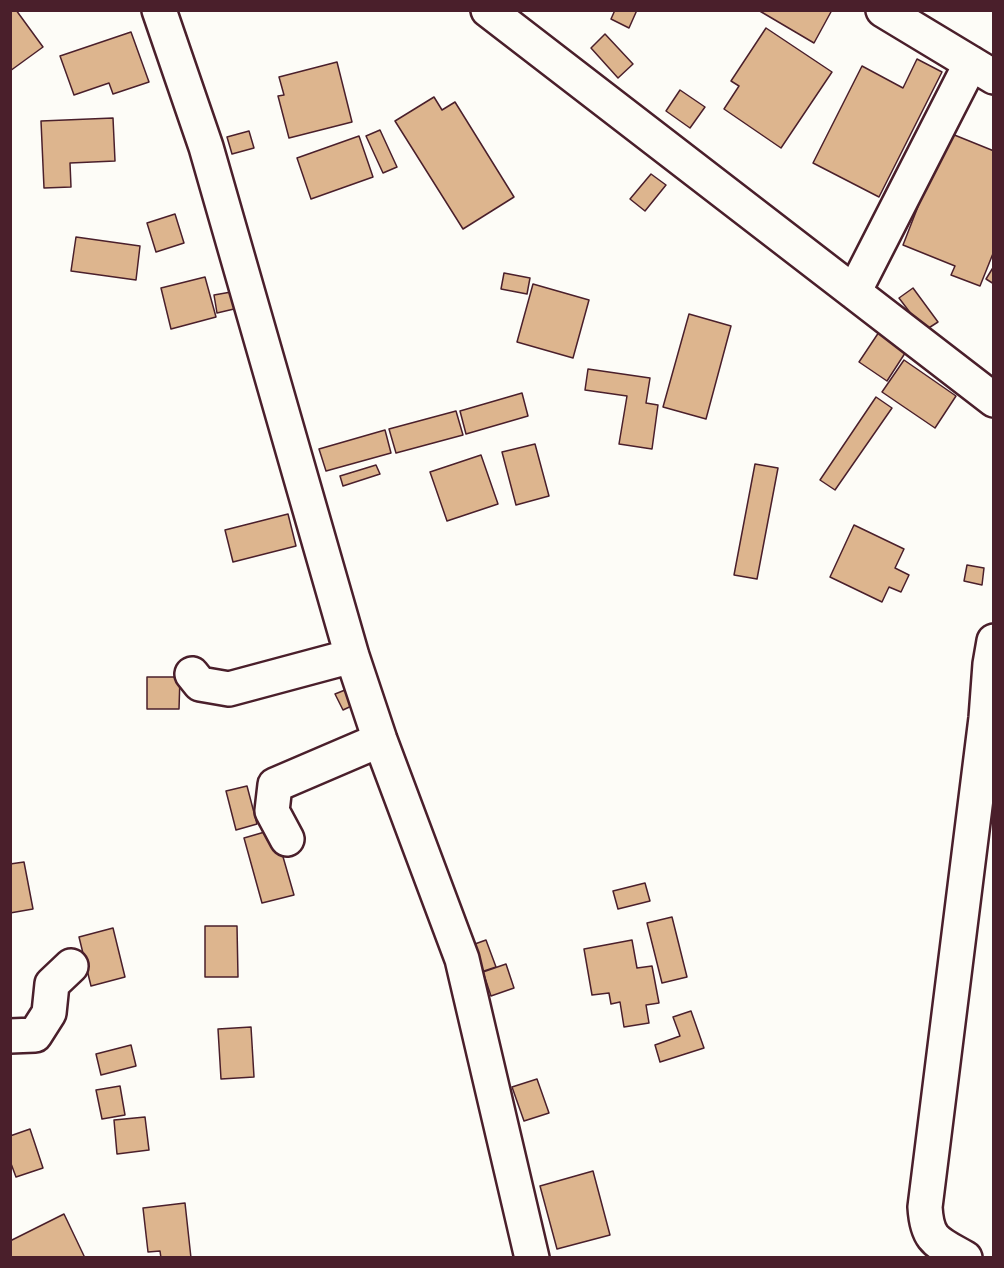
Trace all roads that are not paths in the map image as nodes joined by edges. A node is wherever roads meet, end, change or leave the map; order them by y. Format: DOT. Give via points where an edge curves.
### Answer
graph roads {
  1 [pos="159,10"];
  2 [pos="488,10"];
  3 [pos="883,10"];
  4 [pos="982,70"];
  5 [pos="854,292"];
  6 [pos="993,400"];
  7 [pos="993,641"];
  8 [pos="352,656"];
  9 [pos="192,674"];
  10 [pos="380,740"];
  11 [pos="287,839"];
  12 [pos="71,966"];
  13 [pos="10,1036"];
  14 [pos="532,1257"];
  15 [pos="965,1257"];
  1 -- 8 [label="street" via="206,147"];
  2 -- 5 [label="street"];
  3 -- 4 [label="street"];
  4 -- 5 [label="street"];
  5 -- 6 [label="street"];
  7 -- 15 [label="street" via="925,1207 926,1226 935,1240"];
  8 -- 9 [label="street" via="229,689 200,684"];
  8 -- 10 [label="street"];
  10 -- 11 [label="street" via="275,785 272,811"];
  10 -- 14 [label="street" via="462,959"];
  12 -- 13 [label="street" via="52,984 49,1013 35,1035"];
}
